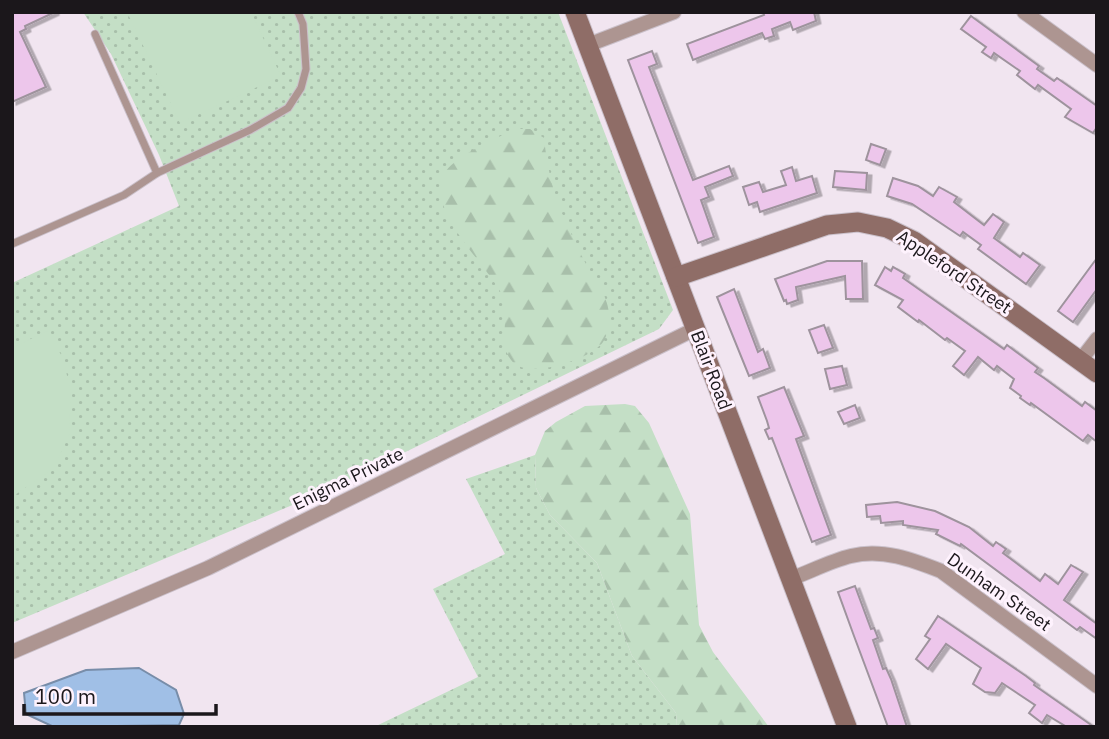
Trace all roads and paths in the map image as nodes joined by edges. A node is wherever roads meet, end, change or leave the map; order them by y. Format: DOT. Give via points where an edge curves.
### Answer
graph roads {
  1 [pos="298,12"];
  2 [pos="575,12"];
  3 [pos="674,12"];
  4 [pos="1024,12"];
  5 [pos="96,34"];
  6 [pos="588,45"];
  7 [pos="1097,65"];
  8 [pos="157,173"];
  9 [pos="12,244"];
  10 [pos="676,277"];
  11 [pos="695,329"];
  12 [pos="1097,339"];
  13 [pos="1080,361"];
  14 [pos="1097,373"];
  15 [pos="790,579"];
  16 [pos="12,652"];
  17 [pos="1097,685"];
  18 [pos="847,727"];
  1 -- 8 [label="lane" via="306,69 288,108 250,131"];
  2 -- 6 [label="main road, Blair Road"];
  3 -- 6 [label="street"];
  4 -- 7 [label="street"];
  5 -- 8 [label="lane"];
  6 -- 10 [label="main road, Blair Road"];
  8 -- 9 [label="lane" via="124,195"];
  10 -- 11 [label="main road, Blair Road"];
  10 -- 13 [label="main road, Appleford Street" via="827,225 858,222 887,228 914,242"];
  11 -- 15 [label="main road, Blair Road"];
  11 -- 16 [label="street, Enigma Private" via="199,572"];
  12 -- 13 [label="street"];
  13 -- 14 [label="main road, Appleford Street"];
  15 -- 17 [label="street, Dunham Street" via="853,555 884,554 912,560 941,572"];
  15 -- 18 [label="main road, Blair Road"];
}
